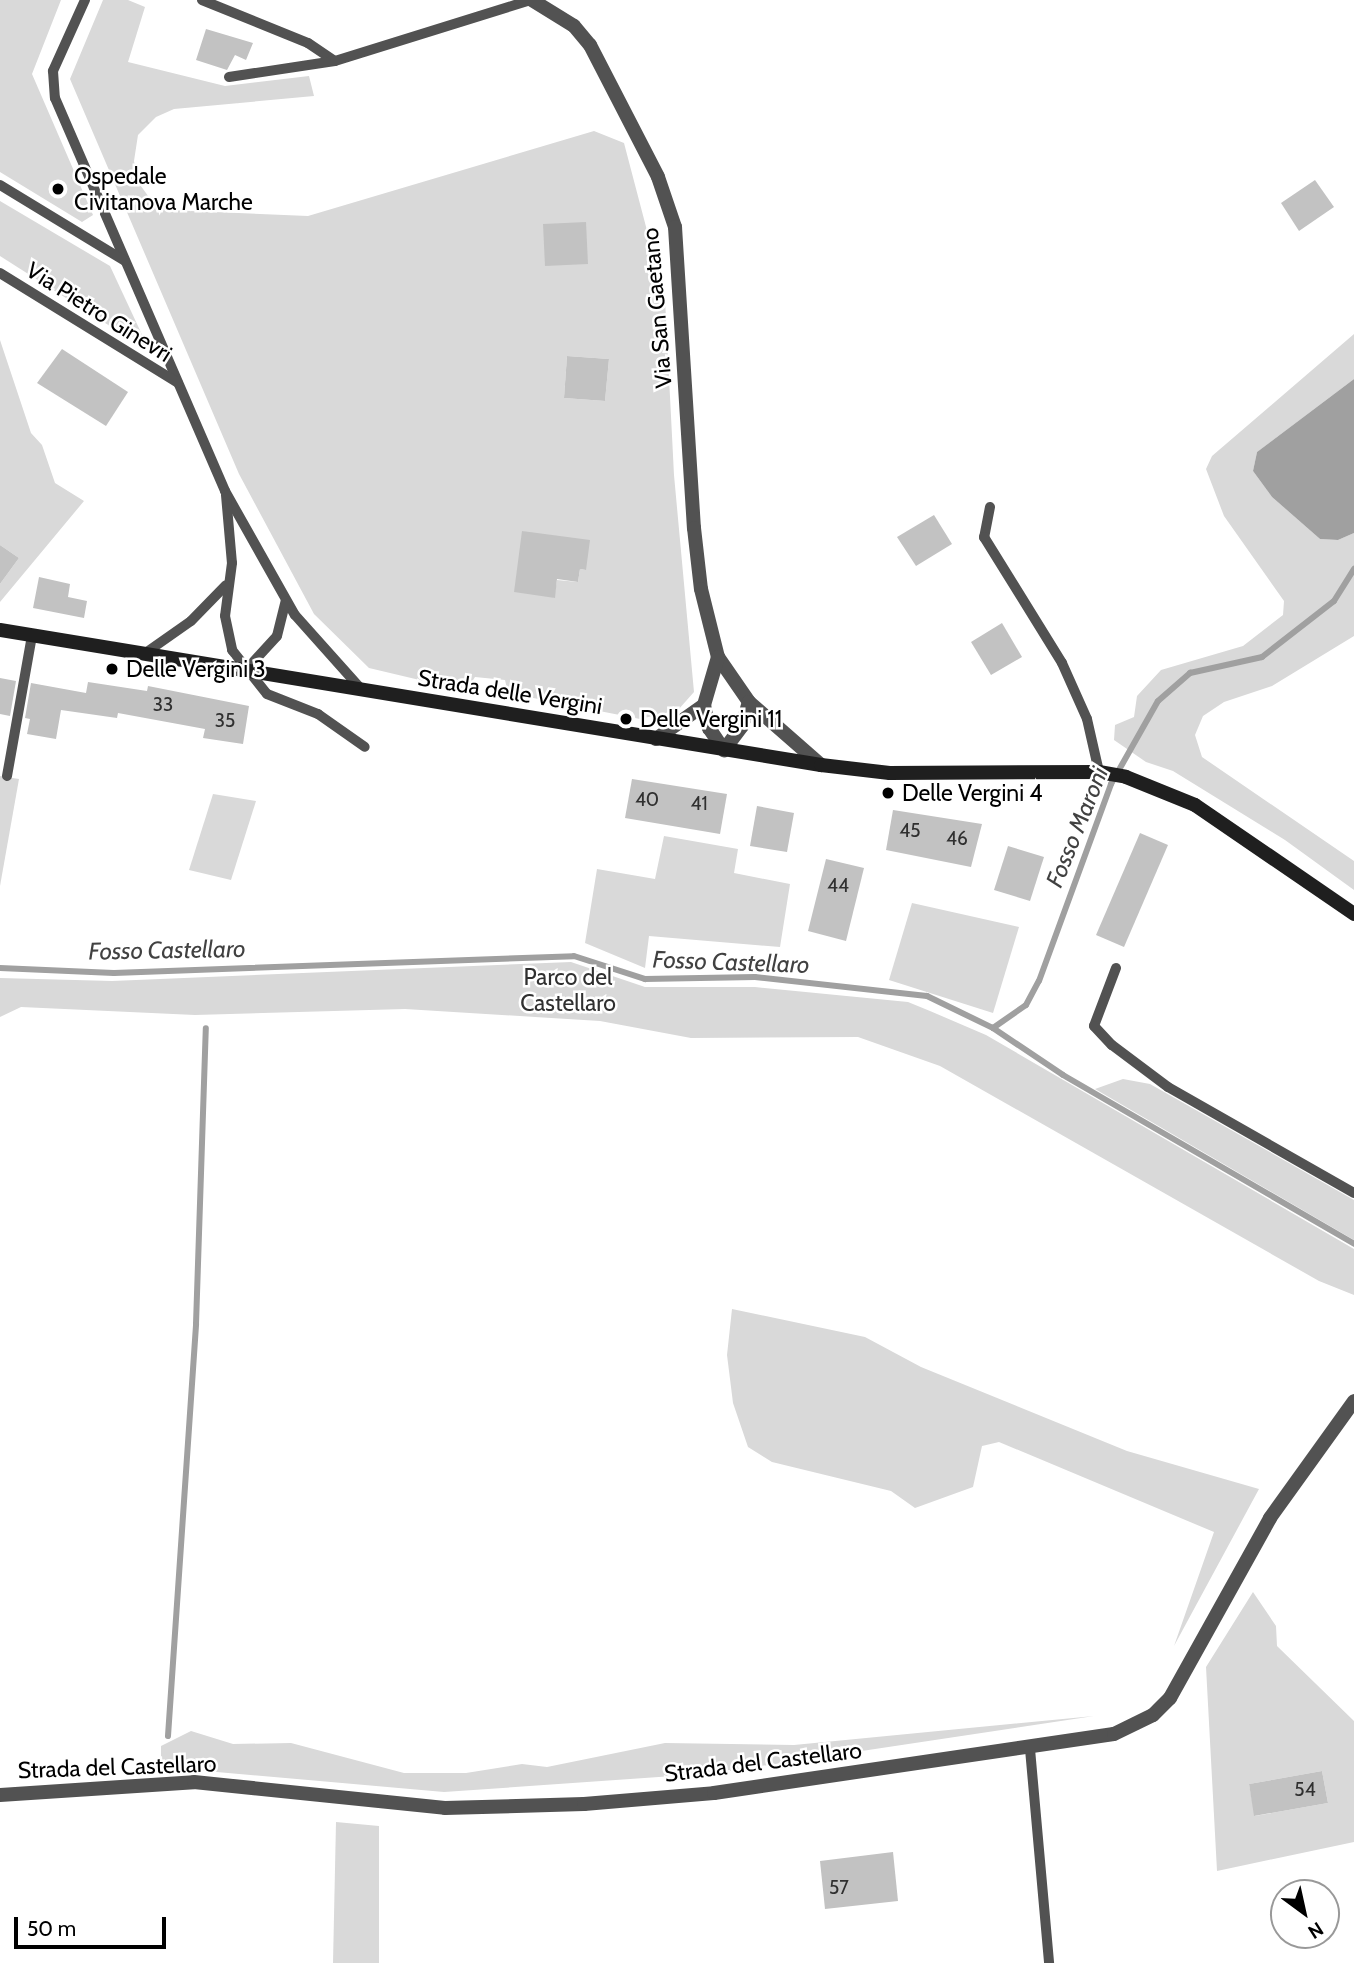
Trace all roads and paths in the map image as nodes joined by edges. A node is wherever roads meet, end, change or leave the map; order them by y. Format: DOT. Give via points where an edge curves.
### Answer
graph roads {
  1 [pos="85,0"];
  2 [pos="202,0"];
  3 [pos="531,0"];
  4 [pos="335,61"];
  5 [pos="229,77"];
  6 [pos="0,185"];
  7 [pos="126,261"];
  8 [pos="0,273"];
  9 [pos="178,383"];
  10 [pos="225,491"];
  11 [pos="990,507"];
  12 [pos="226,585"];
  13 [pos="286,601"];
  14 [pos="0,630"];
  15 [pos="32,635"];
  16 [pos="144,654"];
  17 [pos="718,657"];
  18 [pos="245,671"];
  19 [pos="362,690"];
  20 [pos="749,702"];
  21 [pos="704,705"];
  22 [pos="656,739"];
  23 [pos="365,747"];
  24 [pos="724,750"];
  25 [pos="821,765"];
  26 [pos="1099,772"];
  27 [pos="7,776"];
  28 [pos="1354,914"];
  29 [pos="1116,968"];
  30 [pos="1354,1193"];
  31 [pos="1354,1401"];
  32 [pos="1030,1749"];
  33 [pos="0,1795"];
  34 [pos="1049,1963"];
  1 -- 7 [label="lane, Via Pietro Ginevri" via="52,83"];
  2 -- 4 [label="lane" via="308,43"];
  3 -- 4 [label="lane"];
  3 -- 17 [label="street, Via San Gaetano" via="574,26 590,45 658,177 676,227 694,528 701,589"];
  4 -- 5 [label="lane"];
  6 -- 7 [label="lane"];
  7 -- 9 [label="lane, Via Pietro Ginevri"];
  8 -- 9 [label="lane, Via Pietro Ginevri"];
  9 -- 10 [label="lane, Via Pietro Ginevri"];
  10 -- 12 [label="lane, Via Pietro Ginevri" via="232,563"];
  10 -- 13 [label="lane, Via Pietro Ginevri"];
  11 -- 26 [label="lane" via="984,537 1062,663 1087,719"];
  12 -- 16 [label="lane" via="191,621"];
  12 -- 18 [label="lane, Via Pietro Ginevri" via="227,632"];
  13 -- 18 [label="lane" via="276,636"];
  13 -- 19 [label="lane, Via Pietro Ginevri"];
  14 -- 15 [label="main road, Strada delle Vergini"];
  15 -- 16 [label="main road, Strada delle Vergini"];
  15 -- 27 [label="lane"];
  16 -- 18 [label="main road, Strada delle Vergini"];
  17 -- 20 [label="street, Via San Gaetano"];
  17 -- 21 [label="street"];
  18 -- 19 [label="main road, Strada delle Vergini"];
  18 -- 23 [label="lane" via="267,694 318,714"];
  19 -- 22 [label="main road, Strada delle Vergini"];
  20 -- 24 [label="street" via="742,726"];
  20 -- 25 [label="street, Via San Gaetano"];
  21 -- 22 [label="street"];
  21 -- 24 [label="street" via="709,727"];
  22 -- 24 [label="main road, Strada delle Vergini"];
  24 -- 25 [label="main road, Strada delle Vergini"];
  25 -- 26 [label="main road, Strada delle Vergini" via="951,776"];
  26 -- 28 [label="main road, Strada delle Vergini" via="1149,785 1195,805"];
  29 -- 30 [label="lane" via="1094,1026 1112,1045 1168,1087"];
  31 -- 32 [label="street, Strada del Castellaro" via="1270,1518 1170,1698 1153,1715 1124,1731"];
  32 -- 33 [label="street, Strada del Castellaro" via="715,1793 584,1804 445,1808 194,1782"];
  32 -- 34 [label="lane"];
}
